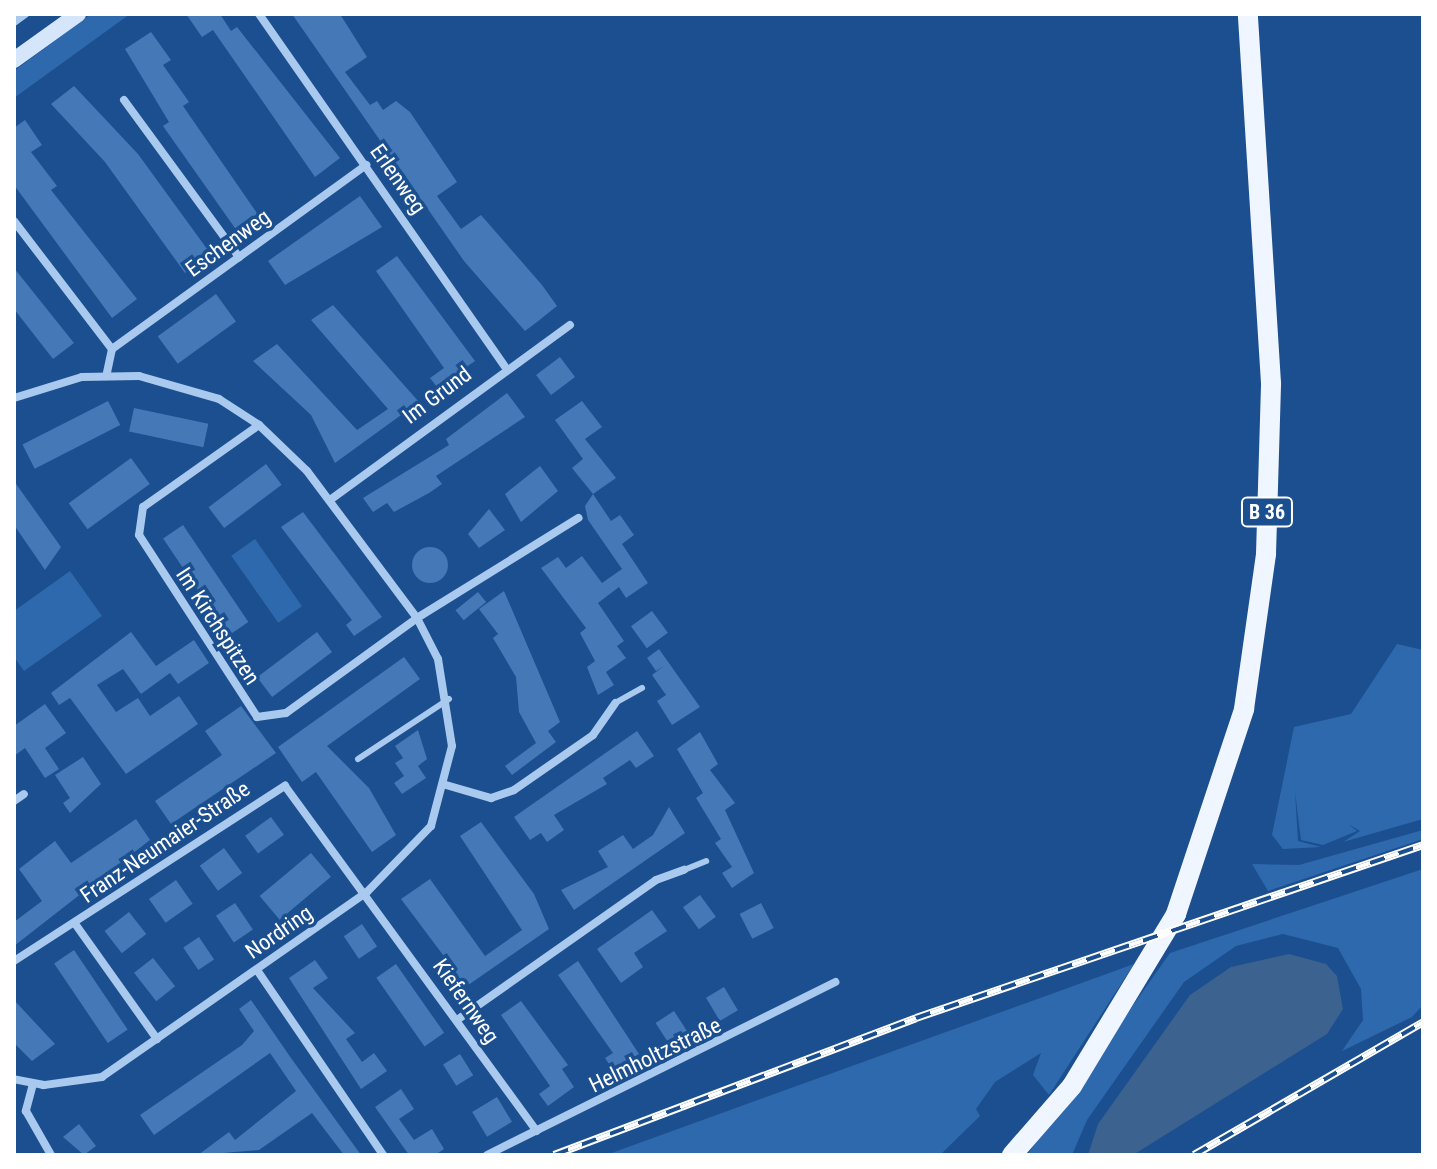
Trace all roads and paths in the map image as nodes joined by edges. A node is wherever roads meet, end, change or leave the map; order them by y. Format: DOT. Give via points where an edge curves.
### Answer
graph roads {
  1 [pos="25,14"];
  2 [pos="78,14"];
  3 [pos="259,14"];
  4 [pos="1248,14"];
  5 [pos="14,22"];
  6 [pos="14,60"];
  7 [pos="124,100"];
  8 [pos="366,165"];
  9 [pos="14,221"];
  10 [pos="239,257"];
  11 [pos="570,325"];
  12 [pos="112,349"];
  13 [pos="505,366"];
  14 [pos="107,373"];
  15 [pos="14,398"];
  16 [pos="259,425"];
  17 [pos="330,500"];
  18 [pos="578,518"];
  19 [pos="417,618"];
  20 [pos="642,688"];
  21 [pos="449,699"];
  22 [pos="615,703"];
  23 [pos="358,759"];
  24 [pos="446,785"];
  25 [pos="24,794"];
  26 [pos="14,801"];
  27 [pos="706,861"];
  28 [pos="684,870"];
  29 [pos="367,892"];
  30 [pos="76,925"];
  31 [pos="14,961"];
  32 [pos="257,970"];
  33 [pos="835,982"];
  34 [pos="457,1020"];
  35 [pos="157,1039"];
  36 [pos="14,1079"];
  37 [pos="33,1084"];
  38 [pos="537,1131"];
  39 [pos="51,1155"];
  40 [pos="383,1155"];
  41 [pos="487,1155"];
  42 [pos="1012,1155"];
  1 -- 5 [label="street"];
  2 -- 6 [label="street"];
  3 -- 8 [label="street, Erlenweg"];
  4 -- 42 [label="main road, B 36" via="1271,383 1266,554 1244,709 1224,786 1176,914 1072,1086"];
  7 -- 10 [label="street"];
  8 -- 10 [label="street, Eschenweg"];
  8 -- 13 [label="street, Erlenweg"];
  9 -- 12 [label="street"];
  10 -- 12 [label="street, Eschenweg"];
  11 -- 13 [label="street, Im Grund"];
  12 -- 14 [label="street"];
  13 -- 17 [label="street, Im Grund"];
  14 -- 15 [label="street, Nordring"];
  14 -- 16 [label="street, Nordring" via="184,386"];
  16 -- 17 [label="street, Nordring"];
  16 -- 19 [label="street, Im Kirchspitzen" via="143,507 139,535 257,717 286,713"];
  17 -- 19 [label="street, Nordring"];
  18 -- 19 [label="street"];
  19 -- 21 [label="street, Nordring"];
  20 -- 22 [label="lane"];
  21 -- 23 [label="lane"];
  21 -- 24 [label="street, Nordring"];
  22 -- 24 [label="street" via="593,735 514,790 491,798"];
  24 -- 29 [label="street, Nordring" via="417,846"];
  25 -- 26 [label="street"];
  27 -- 28 [label="lane"];
  28 -- 34 [label="street" via="656,880"];
  29 -- 30 [label="street, Franz-Neumaier-Straße" via="285,786"];
  29 -- 32 [label="street, Nordring"];
  29 -- 34 [label="street, Kiefernweg"];
  30 -- 31 [label="street, Franz-Neumaier-Straße"];
  30 -- 35 [label="street, Franz-Neumaier-Straße"];
  32 -- 35 [label="street, Nordring"];
  32 -- 40 [label="street"];
  33 -- 38 [label="street, Helmholtzstraße"];
  34 -- 38 [label="street, Kiefernweg"];
  35 -- 37 [label="street, Nordring" via="102,1077"];
  36 -- 37 [label="street, Nordring"];
  37 -- 39 [label="street" via="26,1111"];
  38 -- 41 [label="street, Helmholtzstraße"];
}
